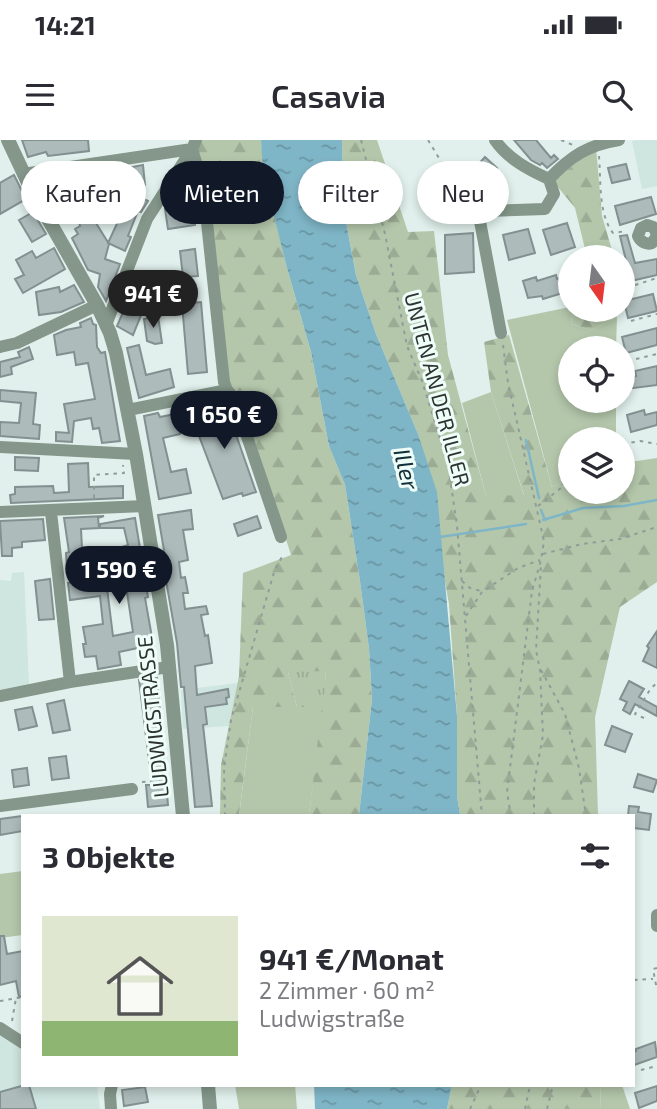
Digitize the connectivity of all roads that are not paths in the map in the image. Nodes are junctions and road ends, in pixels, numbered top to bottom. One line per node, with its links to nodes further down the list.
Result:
1 (8, 140): 8 (street, LUDWIGSTRASSE)
2 (495, 140): 6 (street)
3 (505, 140): 6 (street)
4 (619, 140): 9 (street)
5 (194, 144): 7 (street); 12 (street); 15 (street)
6 (507, 154): 9 (street)
7 (97, 161)
8 (21, 169)
9 (549, 179): 13 (street)
10 (51, 224): 11 (street, LUDWIGSTRASSE)
11 (97, 304): 12 (street, LUDWIGSTRASSE); 14 (street)
12 (106, 325): 16 (street, LUDWIGSTRASSE)
13 (501, 333)
14 (0, 347)
15 (227, 390): 16 (street); 22 (street)
16 (128, 410): 18 (street, LUDWIGSTRASSE)
17 (0, 446): 18 (street)
18 (129, 453): 19 (street, LUDWIGSTRASSE)
19 (145, 506): 21 (street); 23 (street, LUDWIGSTRASSE)
20 (0, 512): 21 (street)
21 (51, 512): 24 (street)
22 (281, 537)
23 (169, 667): 24 (street); 28 (street, LUDWIGSTRASSE)
24 (70, 682): 25 (street)
25 (0, 696)
26 (136, 786): 27 (street)
27 (0, 806)
28 (183, 814)
29 (657, 915): 30 (street)
30 (657, 926)
31 (5, 1031): 32 (street)
32 (21, 1042)
33 (112, 1087): 35 (street)
34 (208, 1087): 36 (street)
35 (111, 1109)
36 (210, 1109)

